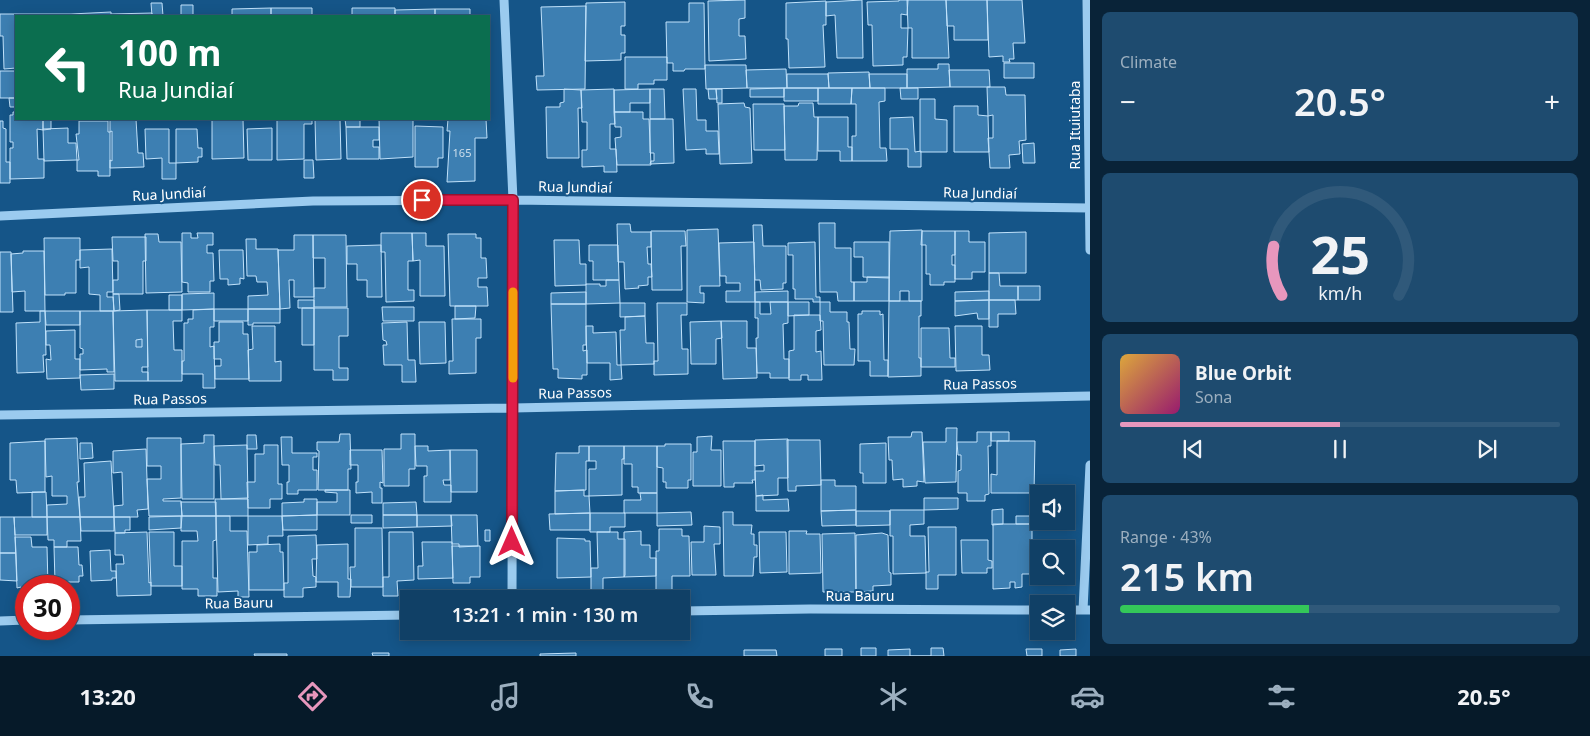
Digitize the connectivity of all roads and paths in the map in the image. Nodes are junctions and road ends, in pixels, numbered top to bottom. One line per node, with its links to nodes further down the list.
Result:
1 (504, 0): 3 (street)
2 (1087, 0): 4 (street, Rua Ituiutaba)
3 (513, 200): 4 (street, Rua Jundiaí); 5 (street, Rua Jundiaí); 8 (street)
4 (1089, 208): 6 (street, Rua Ituiutaba)
5 (0, 216)
6 (1090, 250)
7 (1090, 396): 8 (street, Rua Passos)
8 (513, 408): 9 (street, Rua Passos); 11 (street)
9 (0, 415)
10 (1090, 465): 14 (street)
11 (512, 590)
12 (1090, 597): 14 (street)
13 (1030, 610): 15 (street, Rua Bauru)
14 (1087, 610)
15 (690, 611)
16 (400, 615): 18 (street, Rua Bauru)
17 (15, 620): 19 (street)
18 (80, 620)
19 (0, 621)

